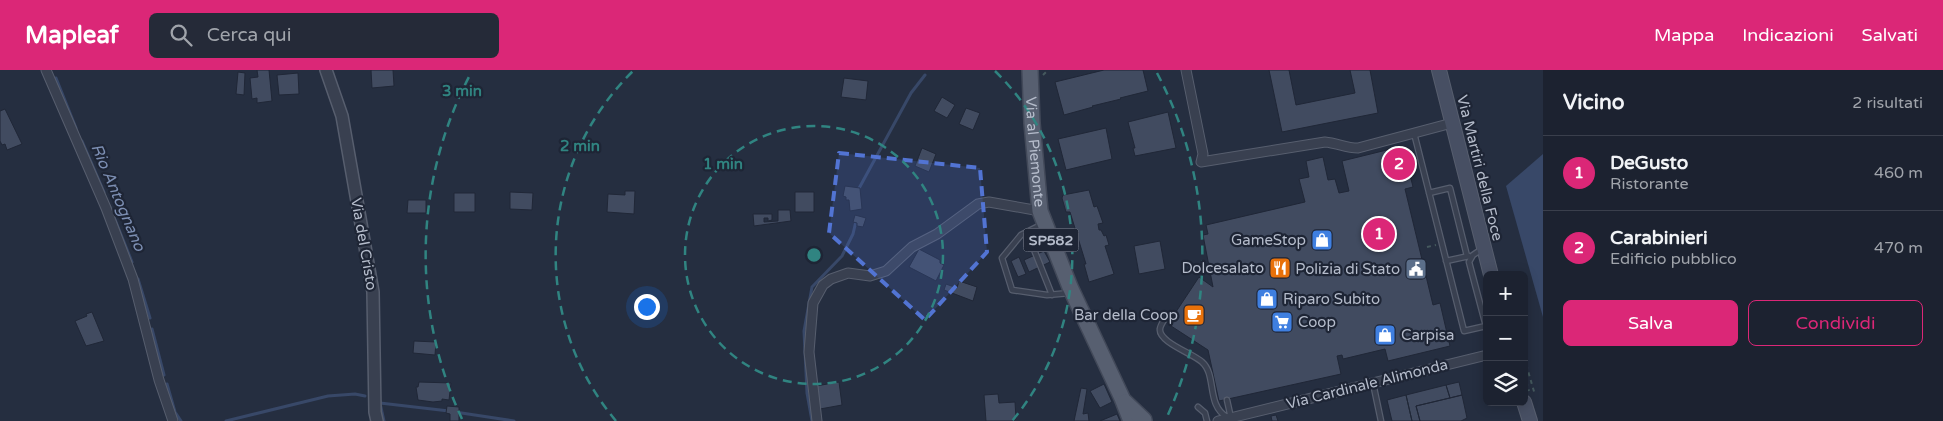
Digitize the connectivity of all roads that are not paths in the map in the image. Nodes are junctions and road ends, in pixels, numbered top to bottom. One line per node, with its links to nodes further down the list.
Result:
1 (46, 70): 25 (street)
2 (326, 70): 26 (street, Via del Cristo)
3 (1030, 70): 9 (main road, Via al Piemonte / SP582)
4 (1186, 70): 7 (street)
5 (1438, 70): 6 (main road, Via Martiri della Foce)
6 (1452, 123): 7 (street); 11 (main road, Via Martiri della Foce)
7 (1414, 133): 8 (lane)
8 (1429, 194): 11 (lane); 12 (lane)
9 (1042, 217): 10 (lane); 14 (main road, Via al Piemonte / SP582); 27 (street)
10 (1027, 232): 15 (lane); 15 (lane)
11 (1473, 255): 12 (lane); 13 (main road, Via Martiri della Foce); 17 (lane)
12 (1446, 262): 18 (lane)
13 (1487, 271)
14 (1073, 293): 15 (lane); 28 (main road, Via al Piemonte / SP582)
15 (1052, 295)
16 (1167, 315): 24 (lane)
17 (1484, 316)
18 (1483, 328)
19 (1483, 356): 20 (street, Via Cardinale Alimonda)
20 (1373, 383): 24 (street, Via Cardinale Alimonda); 31 (lane)
21 (1227, 400): 24 (lane)
22 (1531, 402): 32 (main road)
23 (1198, 406): 29 (lane)
24 (1231, 418): 30 (street, Via Cardinale Alimonda)
25 (173, 421)
26 (377, 421)
27 (817, 421)
28 (1142, 421)
29 (1207, 421)
30 (1218, 421)
31 (1381, 421)
32 (1530, 421)

